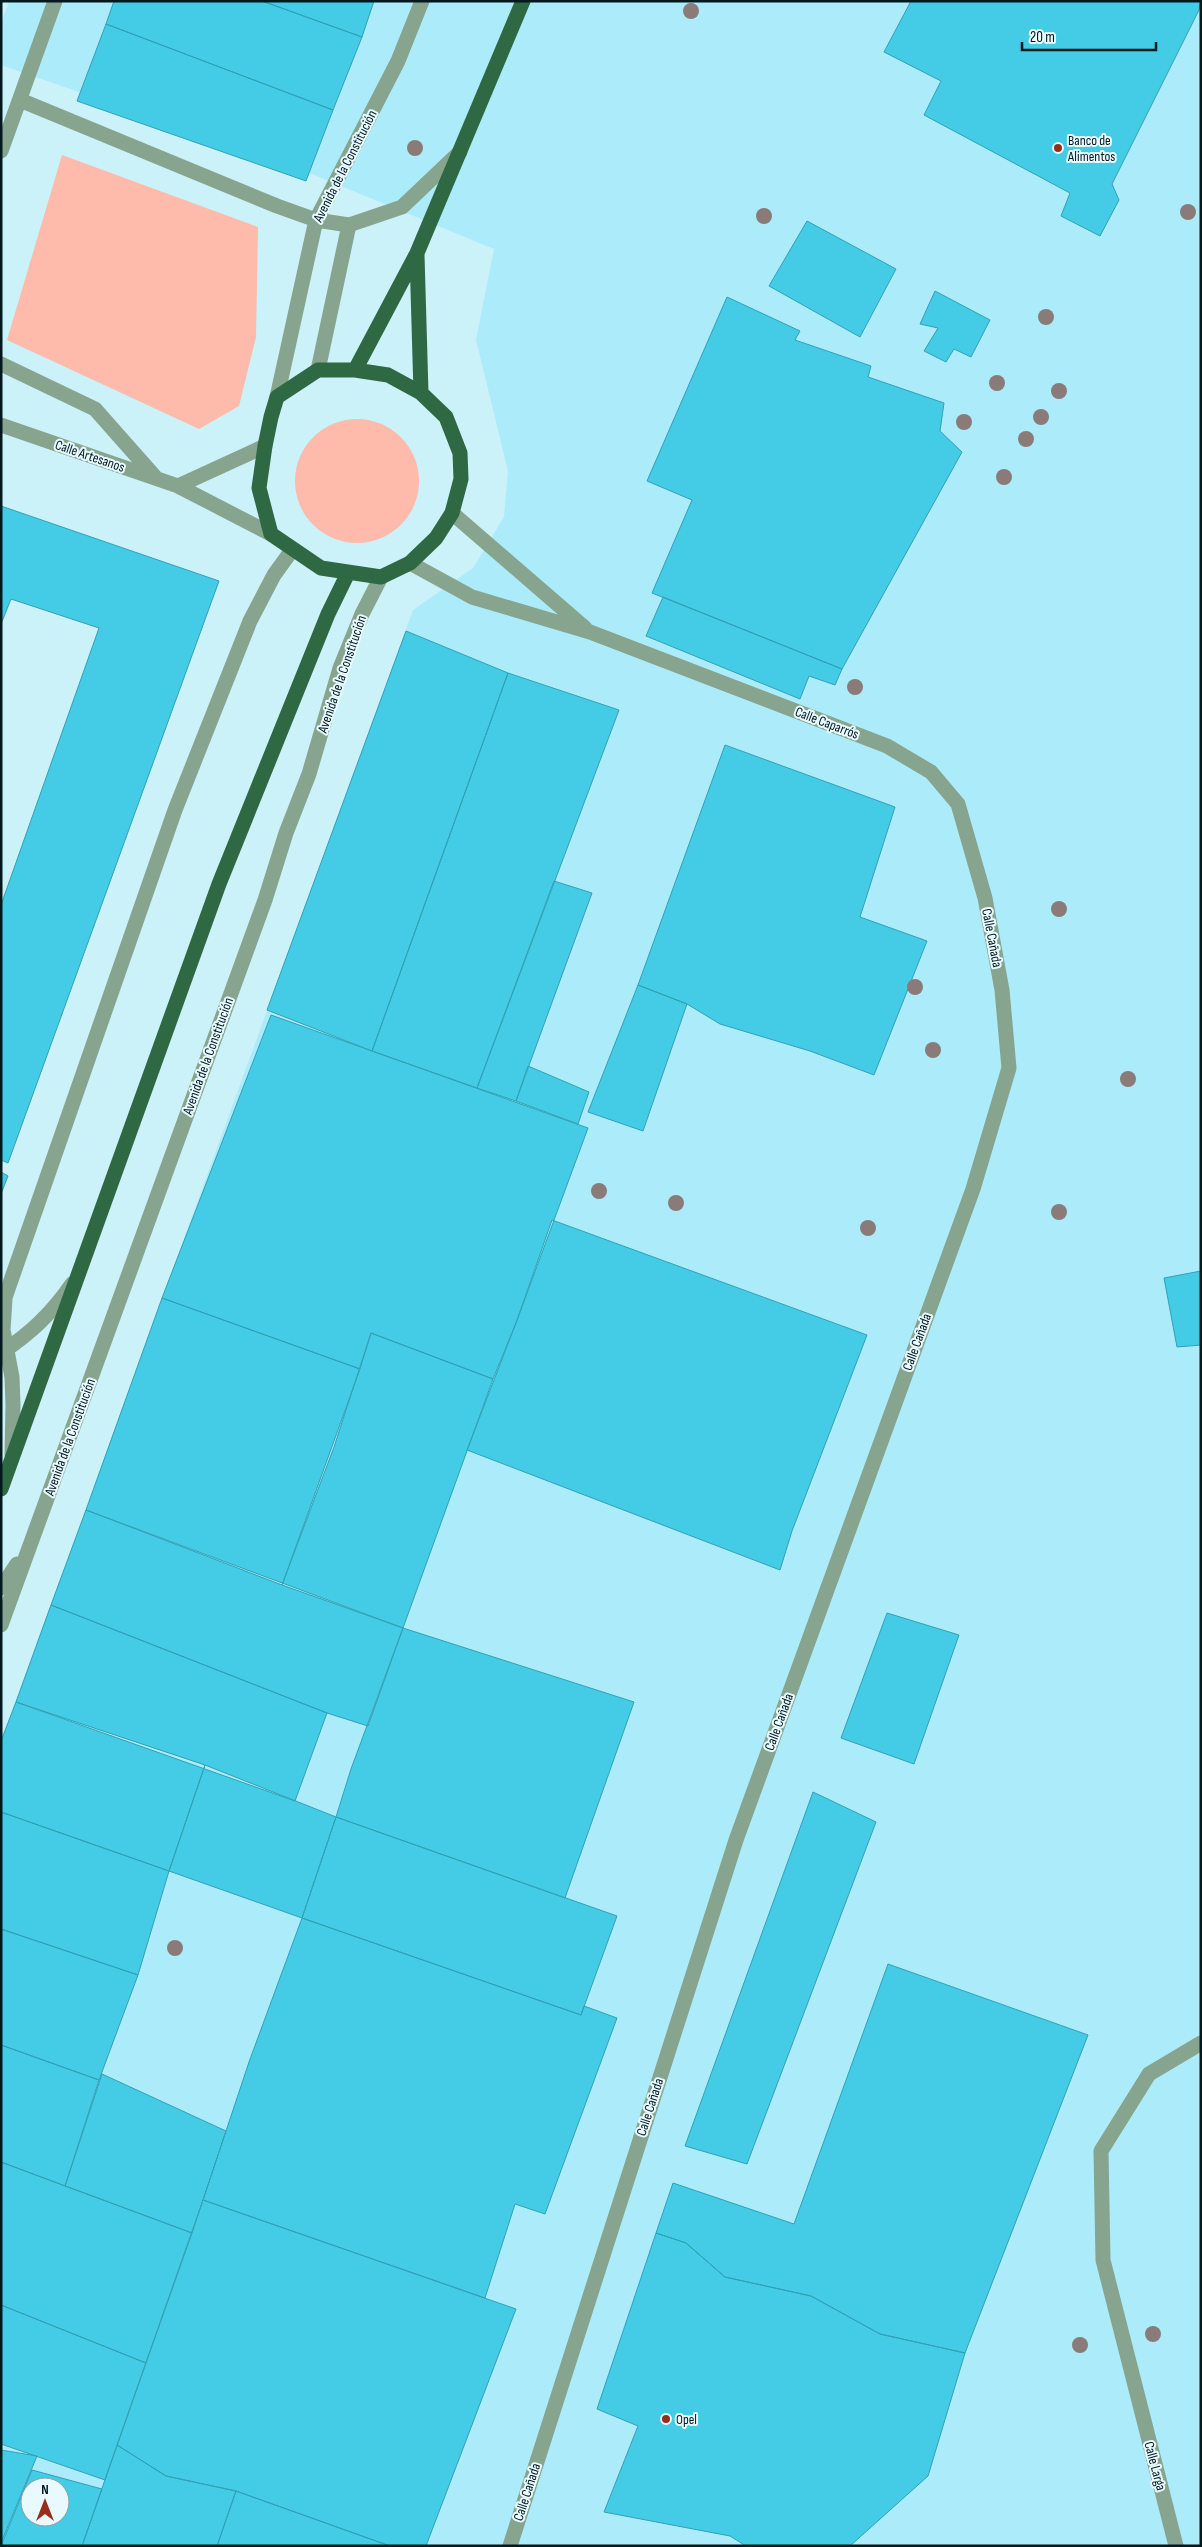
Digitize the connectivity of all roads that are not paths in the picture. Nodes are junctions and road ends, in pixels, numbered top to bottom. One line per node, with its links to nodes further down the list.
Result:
1 (55, 1): 4 (street)
2 (422, 1): 7 (street, Avenida de la Constitución)
3 (523, 1): 6 (main road)
4 (20, 100): 5 (street); 7 (street)
5 (1, 151)
6 (460, 152): 8 (street); 9 (main road)
7 (316, 220): 8 (street); 14 (street, Avenida de la Constitución)
8 (349, 225): 11 (street)
9 (417, 253): 12 (main road); 13 (main road)
10 (1, 364): 17 (street)
11 (318, 370): 12 (main road); 14 (main road)
12 (355, 370): 13 (main road)
13 (421, 393): 19 (main road)
14 (277, 397): 16 (main road)
15 (1, 425): 17 (street, Calle Artesanos)
16 (264, 446): 18 (street); 20 (main road)
17 (157, 479): 18 (street, Calle Artesanos)
18 (178, 486): 20 (street, Calle Artesanos)
19 (452, 513): 22 (main road); 25 (street, Calle Caparrós)
20 (271, 534): 21 (main road)
21 (292, 550): 23 (main road); 28 (street)
22 (410, 563): 24 (main road); 25 (street, Calle Caparrós)
23 (348, 573): 24 (main road); 27 (main road)
24 (381, 576): 32 (street, Avenida de la Constitución)
25 (590, 632): 26 (street, Calle Caparrós)
26 (985, 898): 36 (street, Calle Cañada)
27 (78, 1277): 29 (street); 30 (main road)
28 (3, 1303): 29 (street)
29 (4, 1351): 30 (street)
30 (12, 1458): 31 (main road)
31 (1, 1488)
32 (34, 1536): 33 (street, Avenida de la Constitución); 34 (street, Avenida de la Constitución)
33 (1, 1588)
34 (1, 1625)
35 (1201, 2043): 37 (street, Calle Larga)
36 (510, 2546)
37 (1176, 2546)

